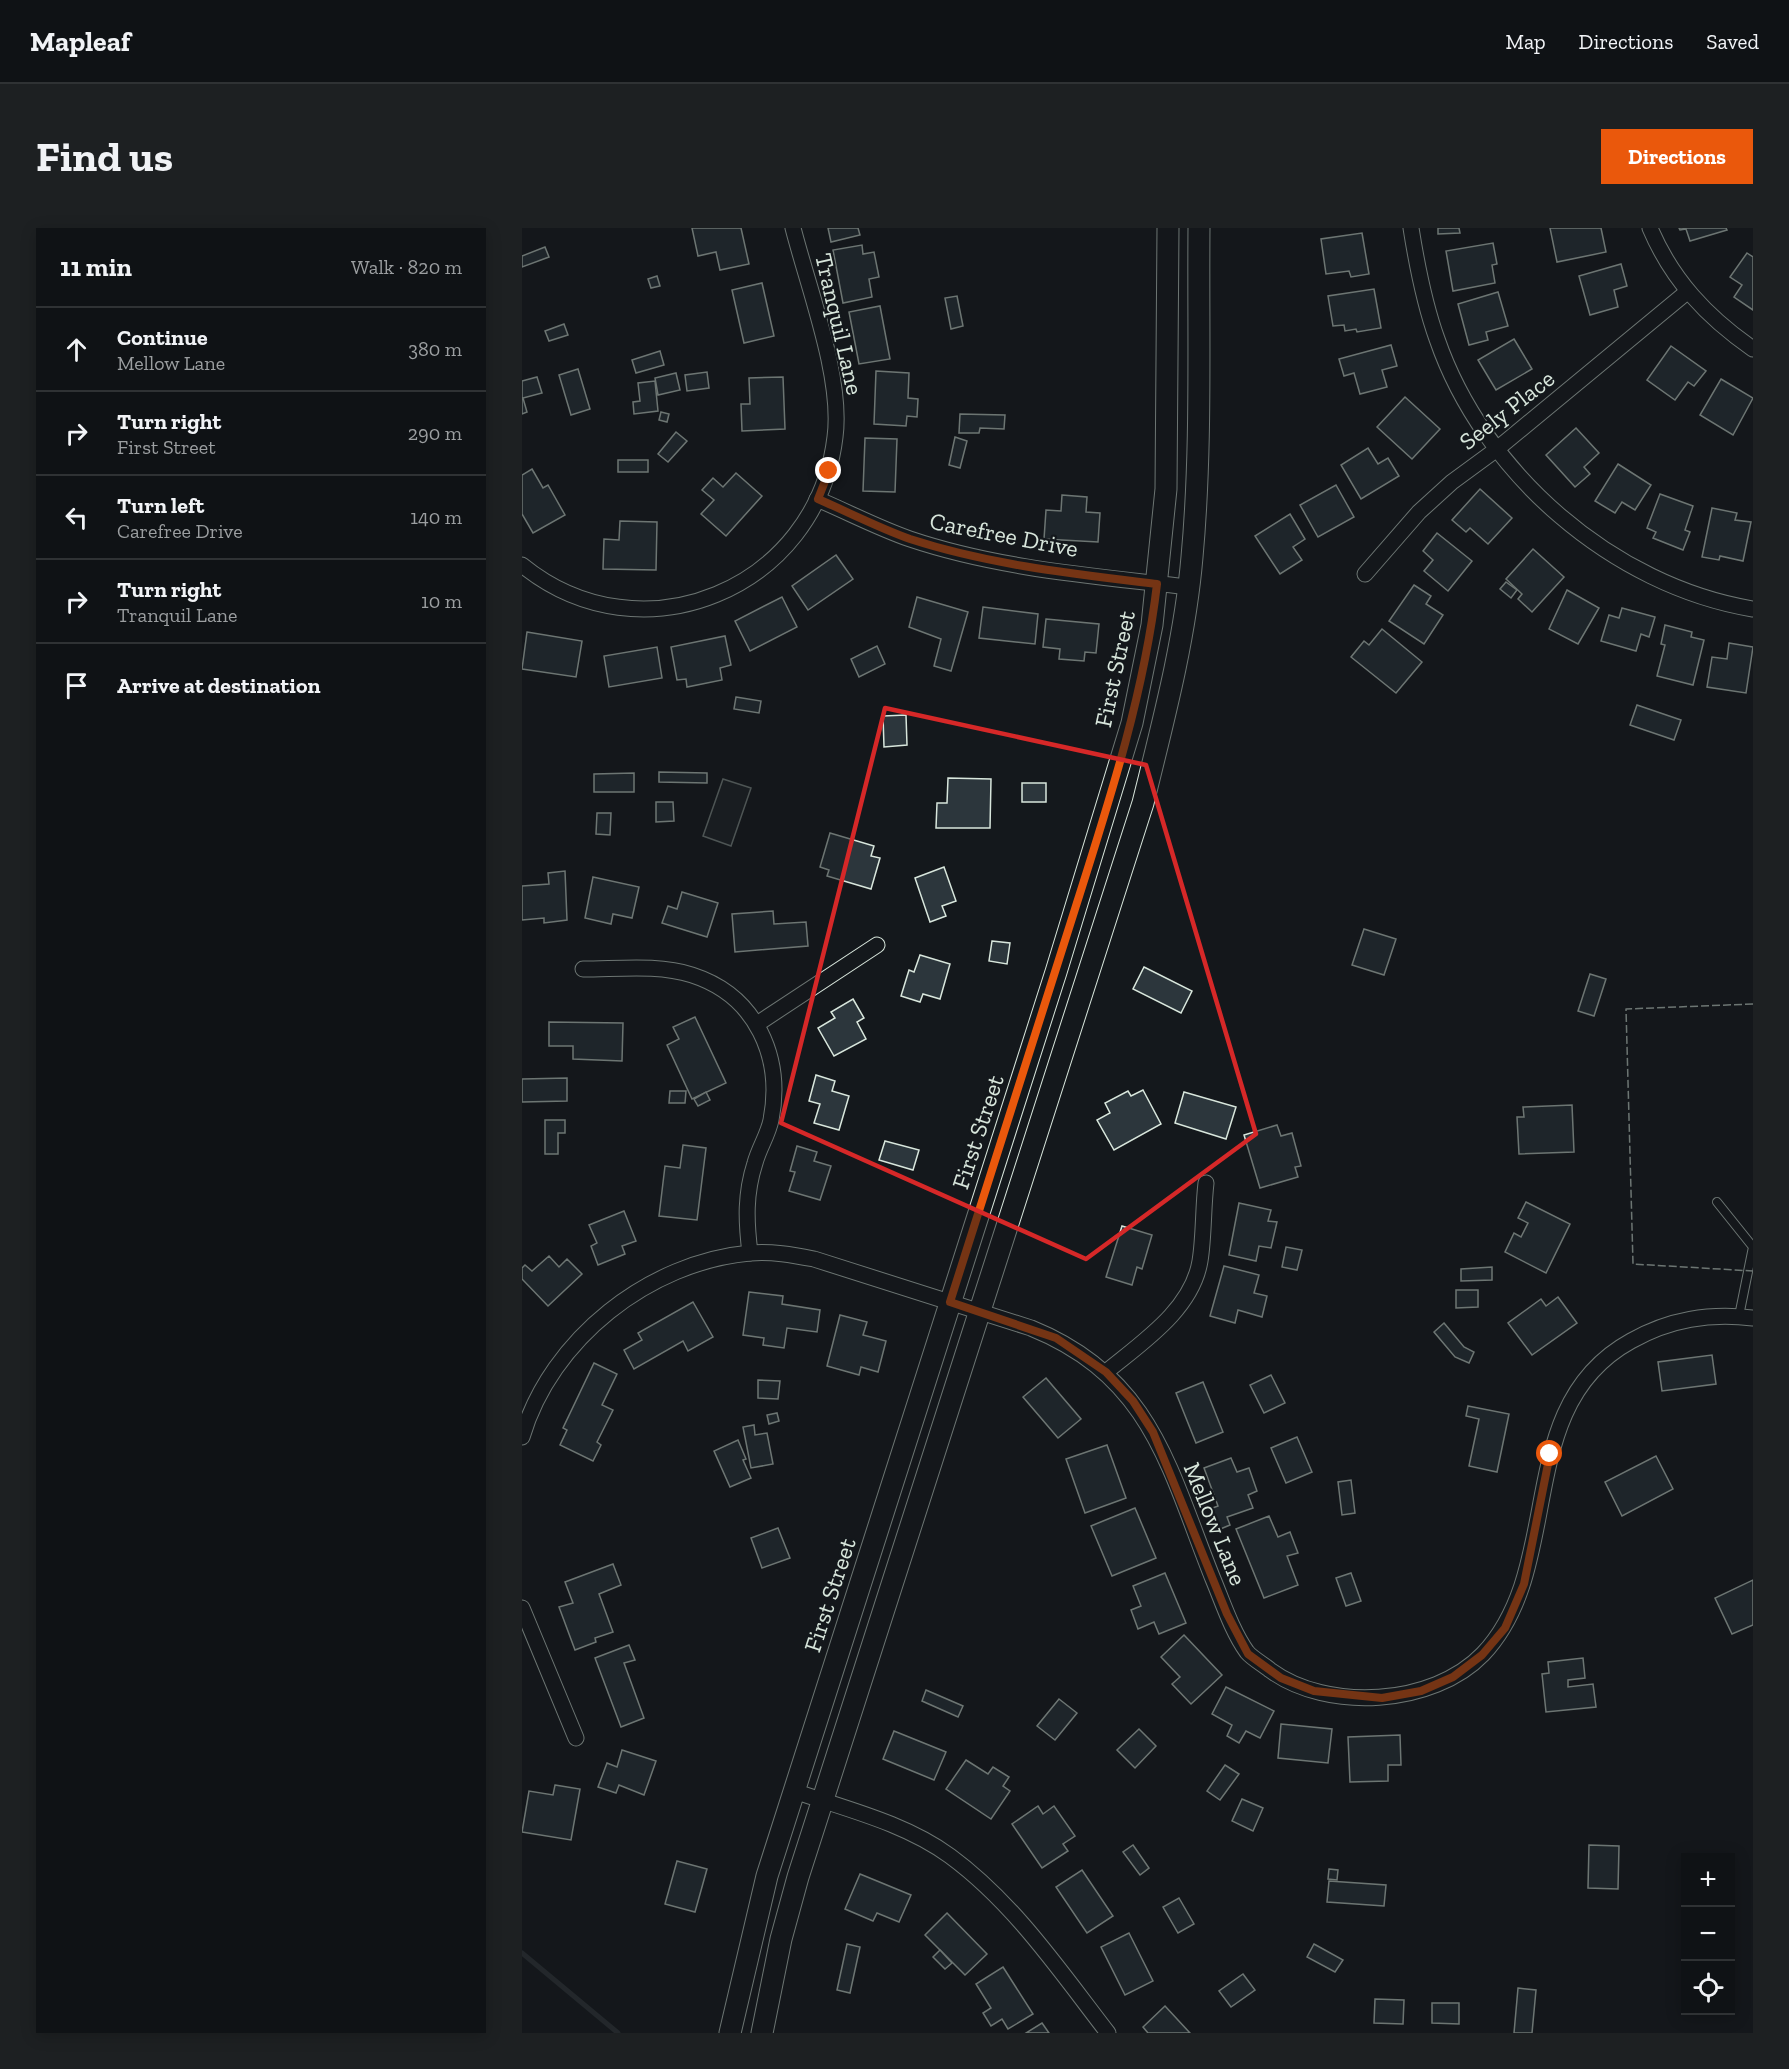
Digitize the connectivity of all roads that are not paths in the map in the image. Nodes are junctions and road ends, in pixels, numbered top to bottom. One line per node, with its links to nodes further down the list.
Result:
1 (793, 228): 9 (street, Tranquil Lane)
2 (1168, 228): 12 (main road, First Street)
3 (1199, 228): 13 (main road)
4 (1411, 228): 8 (street)
5 (1650, 228): 6 (street)
6 (1687, 292): 7 (street); 8 (street, Seely Place)
7 (1753, 349)
8 (1497, 449): 11 (street, Seely Place); 14 (street)
9 (818, 499): 10 (street, Tranquil Lane); 12 (street, Carefree Drive)
10 (522, 565)
11 (1365, 574)
12 (1157, 584): 13 (street, Carefree Drive); 21 (main road, First Street)
13 (1188, 587): 22 (main road)
14 (1753, 609)
15 (877, 945): 17 (street)
16 (583, 969): 17 (street)
17 (757, 1024): 20 (street)
18 (1206, 1182): 24 (street)
19 (1717, 1202): 23 (lane)
20 (750, 1253): 21 (street, Mellow Lane); 25 (street, Mellow Lane)
21 (950, 1302): 22 (street, Mellow Lane); 28 (main road, First Street)
22 (980, 1312): 24 (street, Mellow Lane); 29 (main road)
23 (1746, 1317): 24 (street, Mellow Lane)
24 (1106, 1372)
25 (522, 1437)
26 (522, 1608): 27 (street)
27 (576, 1738)
28 (794, 1791): 29 (street); 30 (main road, First Street)
29 (822, 1801): 31 (main road); 32 (street)
30 (730, 2033)
31 (762, 2033)
32 (1108, 2033)

